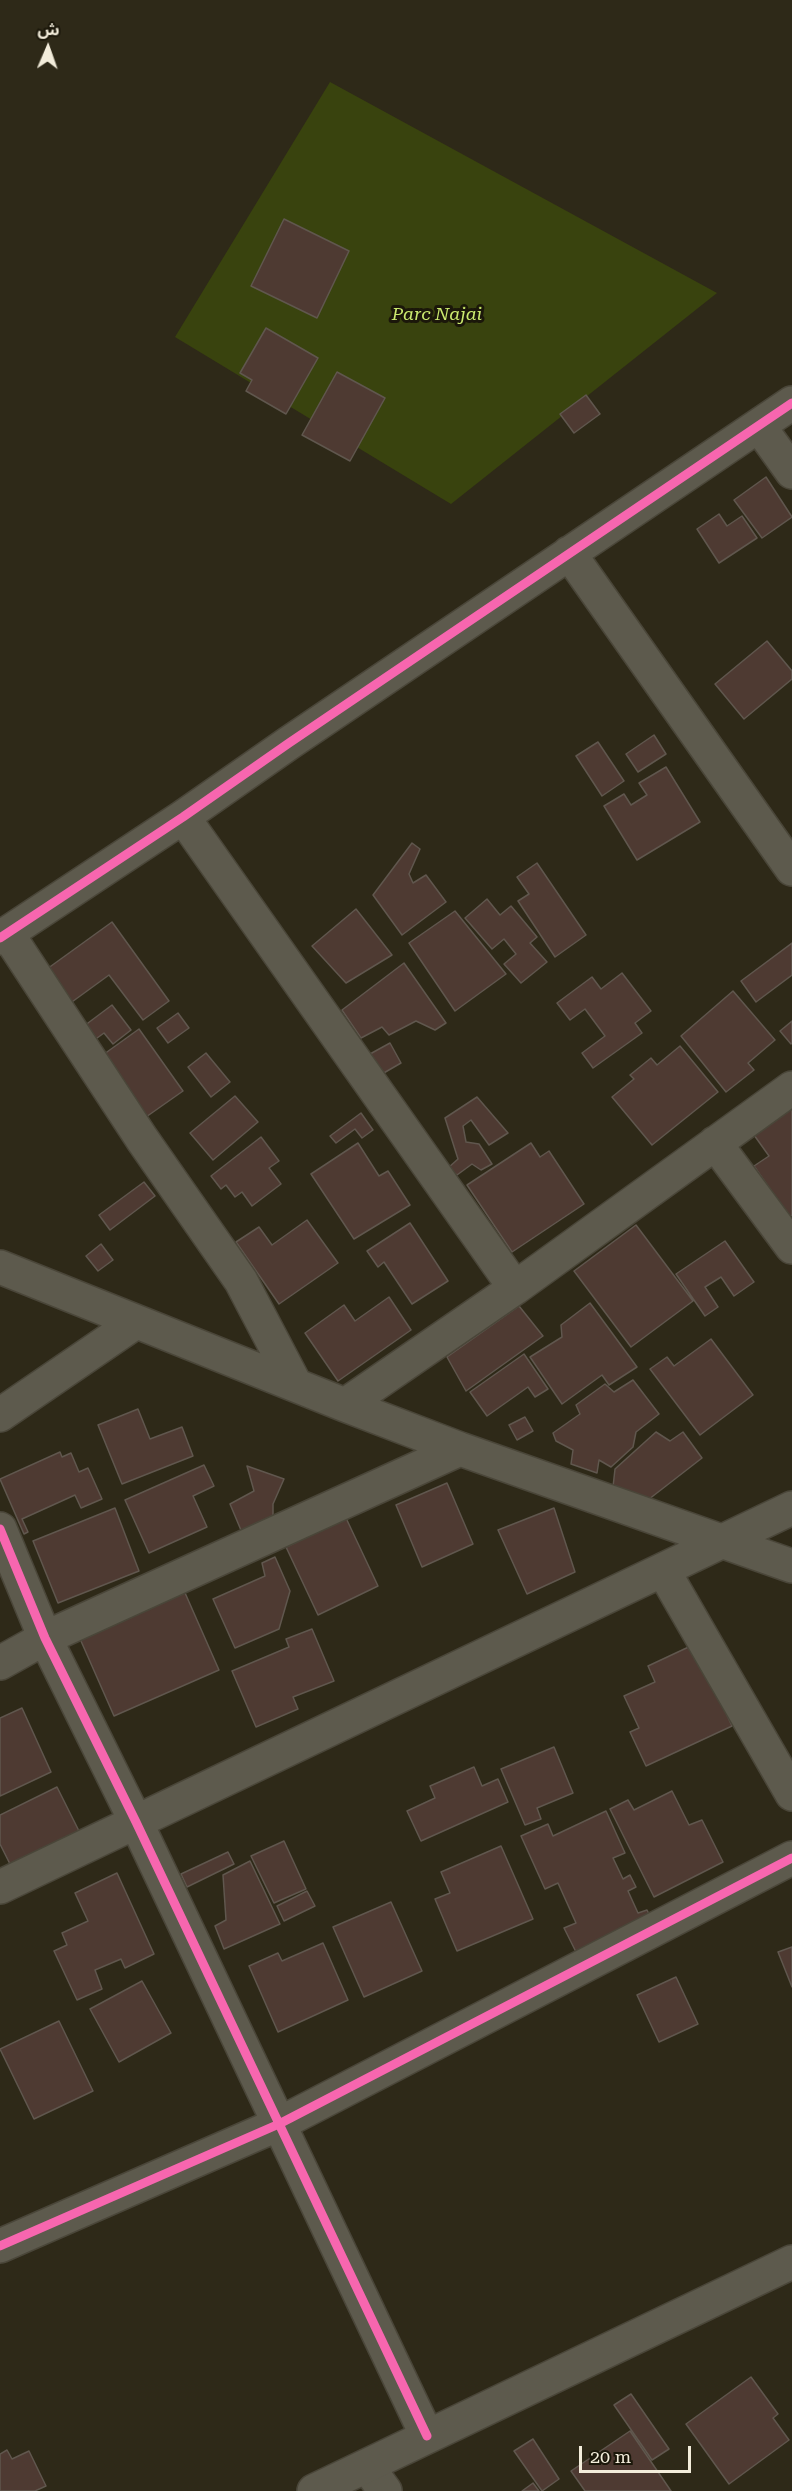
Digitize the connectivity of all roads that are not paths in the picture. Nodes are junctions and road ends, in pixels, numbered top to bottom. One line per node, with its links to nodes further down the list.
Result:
1 (792, 403): 2 (street)
2 (759, 426): 3 (street); 4 (street)
3 (792, 472)
4 (569, 553): 5 (street); 6 (street)
5 (183, 817): 7 (street); 12 (street)
6 (792, 869)
7 (4, 935): 14 (street)
8 (792, 1088): 9 (street)
9 (715, 1143): 10 (street); 12 (street)
10 (792, 1247)
11 (0, 1267): 13 (street)
12 (515, 1288): 15 (street)
13 (136, 1322): 14 (street); 16 (street)
14 (296, 1384): 15 (street)
15 (345, 1405): 17 (street)
16 (0, 1415)
17 (460, 1449): 20 (street); 23 (street)
18 (792, 1508): 20 (street)
19 (0, 1529): 23 (street)
20 (723, 1540): 21 (street); 22 (street)
21 (792, 1566)
22 (663, 1570): 25 (street); 26 (street)
23 (45, 1638): 24 (street); 26 (street)
24 (0, 1663)
25 (792, 1794)
26 (136, 1822): 28 (street); 29 (street)
27 (792, 1858): 29 (street)
28 (0, 1887)
29 (279, 2124): 30 (street); 32 (street)
30 (0, 2246)
31 (792, 2262): 32 (street)
32 (428, 2436): 33 (street)
33 (376, 2478): 34 (street)
34 (314, 2491)

